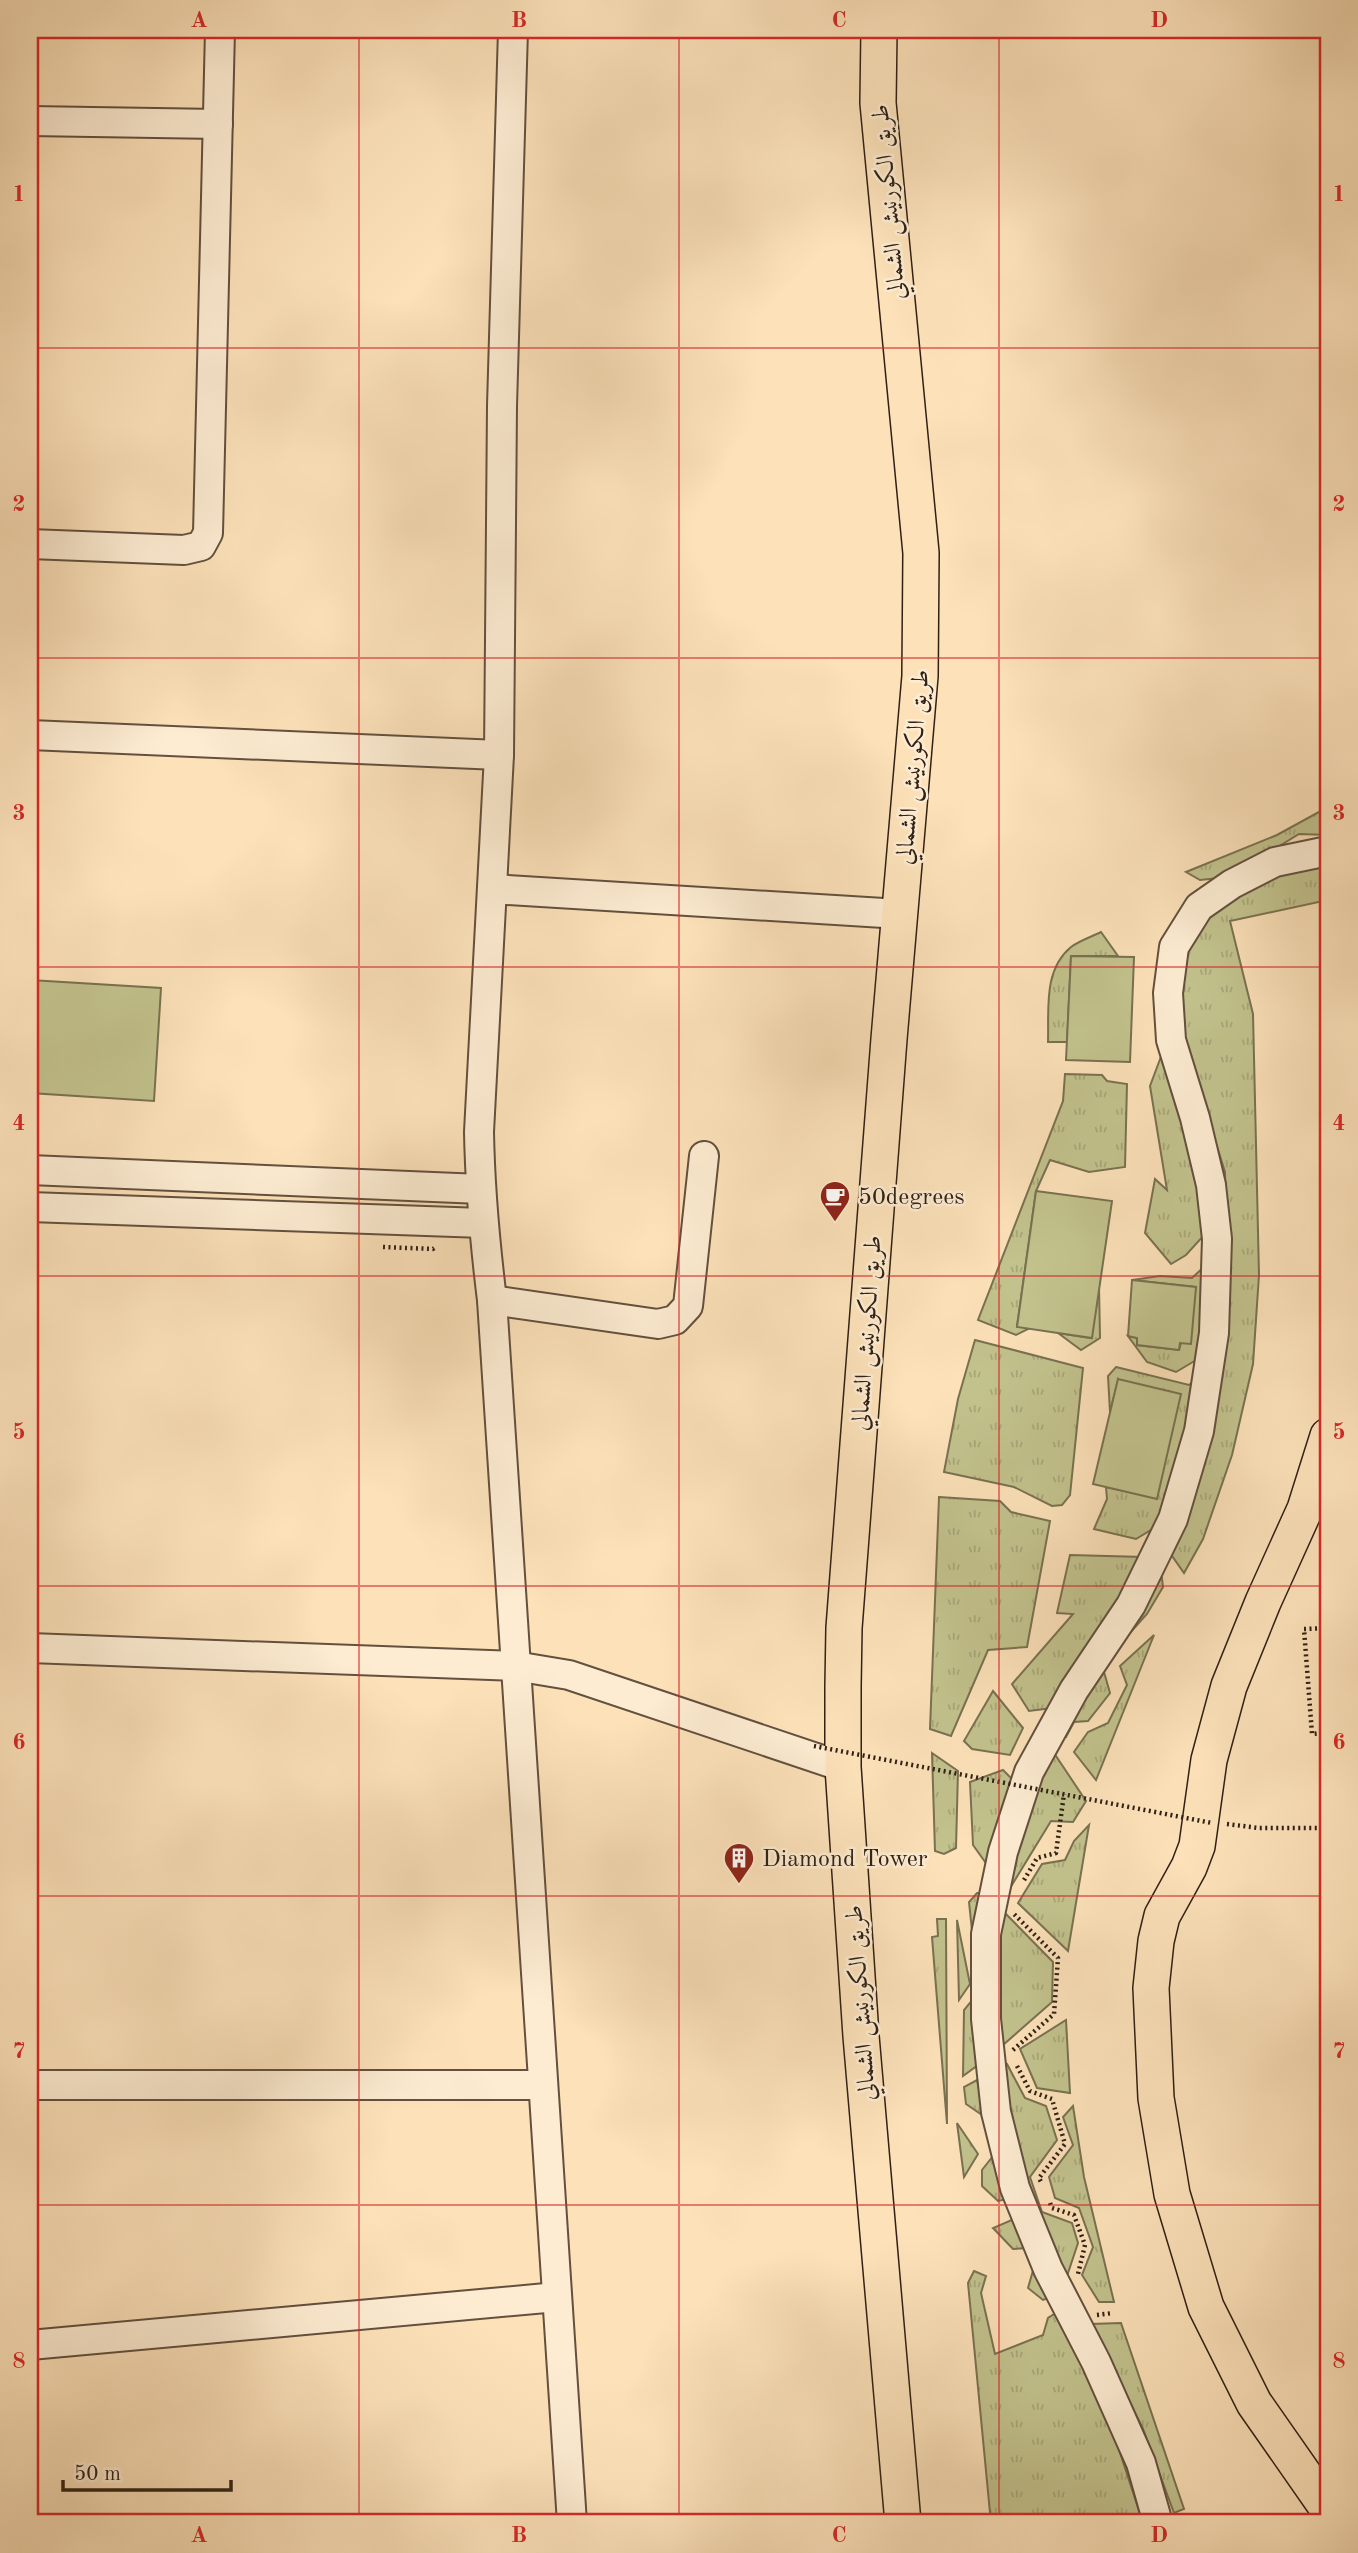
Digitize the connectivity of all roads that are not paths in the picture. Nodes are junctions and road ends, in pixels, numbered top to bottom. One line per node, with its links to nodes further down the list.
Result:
1 (220, 30): 5 (street)
2 (513, 30): 8 (street)
3 (879, 30): 11 (main road, طريق الكورنيش الشمالي)
4 (30, 121): 5 (street)
5 (218, 124): 6 (street)
6 (30, 544)
7 (30, 735): 8 (street)
8 (499, 755): 10 (street)
9 (1328, 851): 29 (street)
10 (492, 889): 11 (street); 14 (street)
11 (900, 914): 21 (main road, طريق الكورنيش الشمالي)
12 (704, 1156): 17 (street)
13 (30, 1170): 14 (street)
14 (481, 1189): 16 (street)
15 (30, 1207): 16 (street)
16 (483, 1223): 17 (street)
17 (492, 1300): 20 (street)
18 (1328, 1436): 26 (main road)
19 (30, 1648): 20 (street)
20 (515, 1666): 21 (street); 23 (street)
21 (843, 1767): 27 (main road, طريق الكورنيش الشمالي)
22 (30, 2085): 23 (street)
23 (543, 2085): 24 (street)
24 (557, 2297): 25 (street); 28 (street)
25 (30, 2345)
26 (1328, 2509)
27 (903, 2517)
28 (572, 2523)
29 (1158, 2523)

